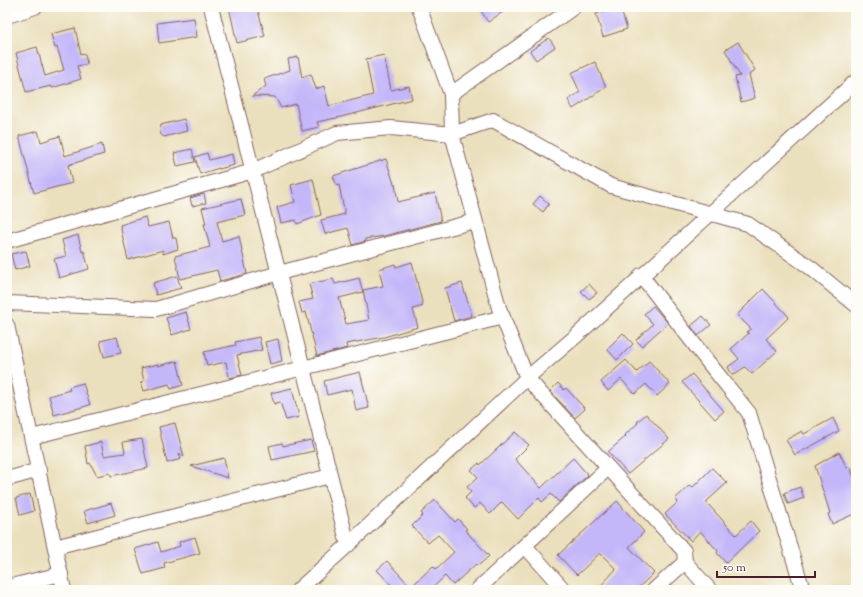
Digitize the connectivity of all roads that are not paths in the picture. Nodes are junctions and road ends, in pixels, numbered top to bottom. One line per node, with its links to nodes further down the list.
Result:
1 (35, 7): 5 (street)
2 (211, 7): 9 (street)
3 (419, 7): 7 (street)
4 (574, 7): 7 (street)
5 (7, 16)
6 (856, 81): 10 (street)
7 (451, 94): 8 (street)
8 (452, 134): 9 (street); 10 (street); 11 (street)
9 (253, 170): 12 (street); 13 (street)
10 (711, 213): 14 (street); 16 (street)
11 (475, 221): 13 (street); 17 (street)
12 (7, 241)
13 (279, 273): 15 (street); 19 (street)
14 (641, 276): 20 (street); 38 (street)
15 (7, 303)
16 (856, 305)
17 (503, 317): 19 (street); 20 (street)
18 (7, 325): 21 (street)
19 (304, 368): 21 (street); 24 (street)
20 (527, 378): 22 (street); 26 (street)
21 (32, 437): 23 (street)
22 (608, 468): 27 (street); 29 (street)
23 (39, 470): 25 (street); 28 (street)
24 (330, 476): 26 (street); 28 (street)
25 (7, 478)
26 (348, 545): 33 (street)
27 (525, 546): 34 (street); 35 (street)
28 (55, 547): 30 (street)
29 (685, 562): 36 (street); 37 (street)
30 (61, 574): 31 (street); 32 (street)
31 (7, 587)
32 (64, 590)
33 (298, 590)
34 (477, 590)
35 (564, 590)
36 (654, 590)
37 (710, 590)
38 (803, 590)

